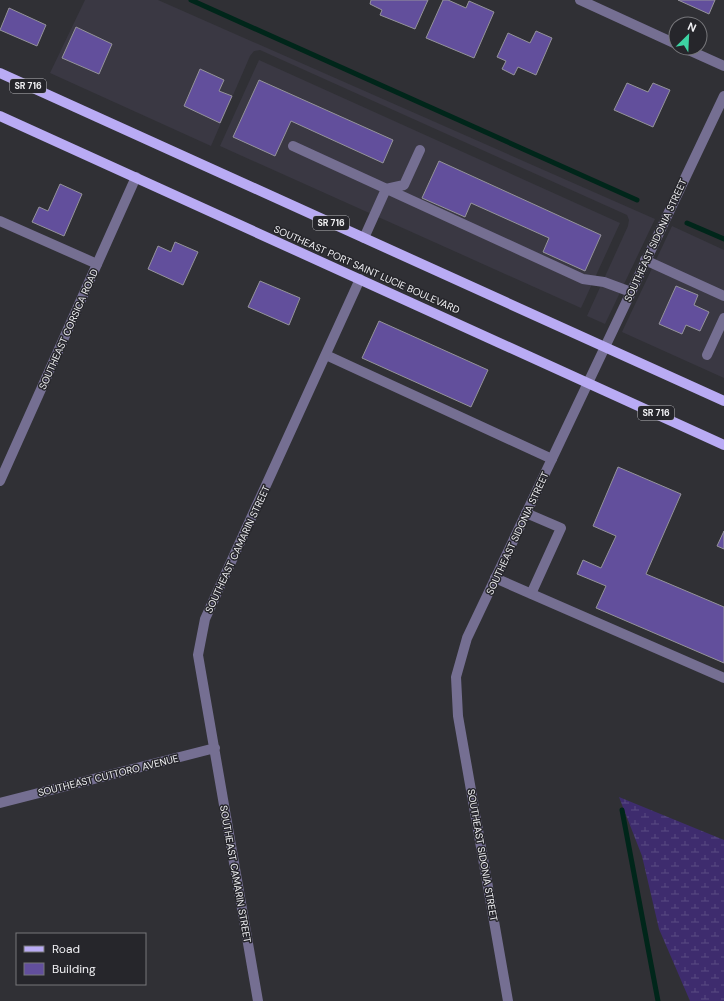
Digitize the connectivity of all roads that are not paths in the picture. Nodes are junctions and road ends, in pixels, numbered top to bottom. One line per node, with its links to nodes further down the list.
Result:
1 (580, 0): 2 (street)
2 (668, 40)
3 (702, 56): 4 (street)
4 (724, 66)
5 (0, 73): 13 (main road, SR 716)
6 (724, 96): 14 (street, SOUTHEAST SIDONIA STREET)
7 (0, 116): 10 (main road, SOUTHEAST PORT SAINT LUCIE BOULEVARD / SR 716)
8 (293, 146): 11 (street)
9 (420, 150): 11 (street)
10 (136, 177): 15 (street, SOUTHEAST CORSICA ROAD); 16 (main road, SOUTHEAST PORT SAINT LUCIE BOULEVARD / SR 716)
11 (386, 189): 13 (street); 17 (street)
12 (0, 221): 15 (street)
13 (364, 238): 20 (main road, SR 716)
14 (646, 260): 17 (street, SOUTHEAST SIDONIA STREET); 18 (street)
15 (97, 264): 27 (street, SOUTHEAST CORSICA ROAD)
16 (360, 279): 21 (street, SOUTHEAST CAMARIN STREET); 23 (main road, SOUTHEAST PORT SAINT LUCIE BOULEVARD / SR 716)
17 (631, 292): 20 (street, SOUTHEAST SIDONIA STREET)
18 (724, 296)
19 (724, 318): 22 (street)
20 (604, 347): 23 (street, SOUTHEAST SIDONIA STREET); 24 (main road, SR 716)
21 (326, 355): 26 (street); 32 (street, SOUTHEAST CAMARIN STREET)
22 (707, 356)
23 (588, 382): 25 (main road, SOUTHEAST PORT SAINT LUCIE BOULEVARD / SR 716); 26 (street, SOUTHEAST SIDONIA STREET)
24 (724, 401)
25 (724, 444)
26 (552, 459): 28 (street, SOUTHEAST SIDONIA STREET)
27 (0, 481)
28 (526, 513): 29 (street, SOUTHEAST SIDONIA STREET); 30 (street)
29 (495, 578): 30 (street); 35 (street, SOUTHEAST SIDONIA STREET)
30 (531, 594): 31 (street)
31 (724, 678)
32 (215, 748): 33 (street, SOUTHEAST CUTTORO AVENUE); 34 (street, SOUTHEAST CAMARIN STREET)
33 (0, 803)
34 (258, 1001)
35 (508, 1001)

